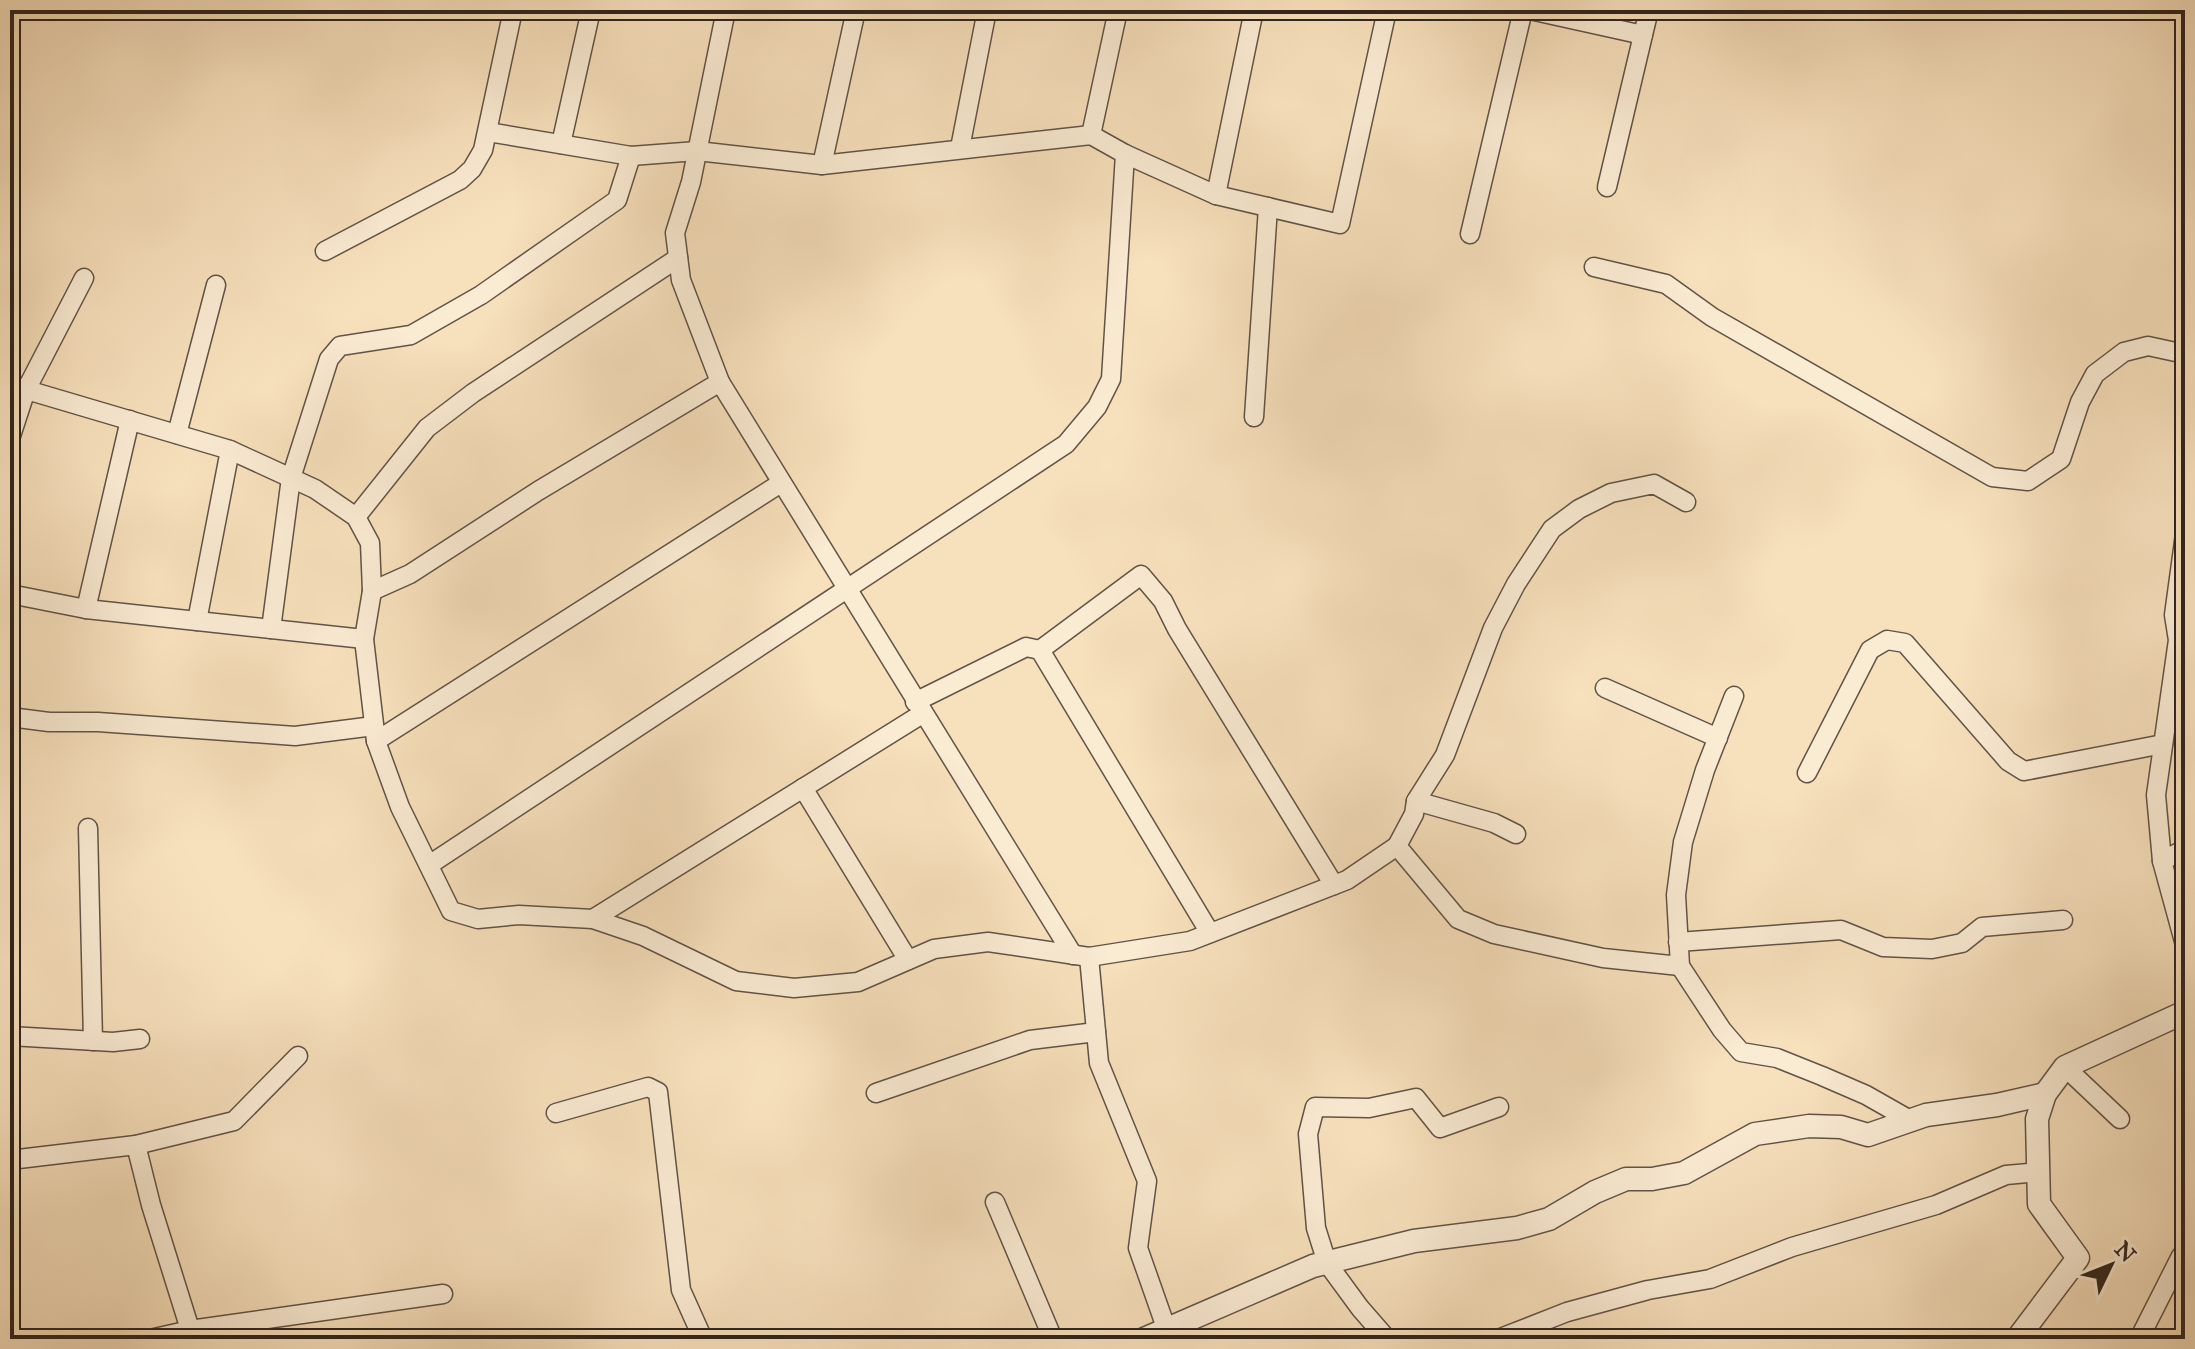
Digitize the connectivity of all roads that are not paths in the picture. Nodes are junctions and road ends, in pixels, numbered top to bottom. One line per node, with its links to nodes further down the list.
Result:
1 (513, 10): 13 (street)
2 (591, 10): 15 (street)
3 (726, 10): 17 (street)
4 (856, 10): 20 (street)
5 (987, 10): 16 (street)
6 (1118, 10): 14 (street)
7 (1254, 10): 22 (street)
8 (1387, 10): 23 (street)
9 (1523, 10): 24 (street)
10 (1530, 10): 12 (street)
11 (1649, 10): 12 (street)
12 (1643, 35): 21 (street)
13 (488, 132): 15 (street); 25 (street)
14 (1091, 135): 16 (street); 18 (street)
15 (561, 144): 19 (street)
16 (960, 148): 20 (street)
17 (697, 151): 19 (street); 20 (street); 26 (street)
18 (1125, 154): 22 (street); 43 (street)
19 (631, 156): 38 (street)
20 (822, 165)
21 (1607, 187)
22 (1216, 195): 23 (street)
23 (1268, 207): 33 (street)
24 (1470, 234)
25 (325, 251)
26 (678, 258): 31 (street); 41 (street)
27 (1594, 267): 30 (street)
28 (84, 278): 32 (street)
29 (216, 285): 35 (street)
30 (2185, 354)
31 (720, 382): 39 (street); 44 (street)
32 (18, 388): 34 (street); 36 (street)
33 (1254, 417)
34 (130, 420): 35 (street); 46 (street)
35 (177, 434): 37 (street)
36 (10, 439)
37 (230, 450): 38 (street); 47 (street)
38 (291, 478): 41 (street); 48 (street)
39 (781, 483): 43 (street); 56 (street)
40 (1686, 502): 61 (street)
41 (356, 517): 44 (street)
42 (2185, 534): 51 (street)
43 (846, 589): 54 (street); 67 (street)
44 (372, 591): 49 (street)
45 (10, 594): 46 (street)
46 (86, 609): 47 (street)
47 (197, 621): 48 (street)
48 (271, 629): 49 (street)
49 (364, 639): 56 (street)
50 (1040, 650): 54 (street); 68 (street); 71 (street)
51 (2179, 669): 58 (street)
52 (1605, 688): 57 (street)
53 (1734, 696): 57 (street)
54 (919, 708): 60 (street); 74 (street)
55 (10, 717): 56 (street)
56 (375, 733): 67 (street)
57 (1718, 738): 72 (street)
58 (2163, 744): 59 (street); 66 (street)
59 (1807, 773)
60 (803, 788): 69 (street); 75 (street)
61 (1416, 801): 63 (street); 64 (street)
62 (88, 828): 81 (street)
63 (1516, 834)
64 (1397, 846): 68 (street); 76 (street)
65 (2185, 849): 66 (street)
66 (2162, 861): 73 (street)
67 (429, 865): 69 (street)
68 (1334, 885): 71 (street)
69 (593, 919): 75 (street)
70 (2063, 920): 72 (street)
71 (1210, 933): 74 (street)
72 (1678, 942): 76 (street)
73 (2185, 945)
74 (1081, 956): 75 (street); 78 (street)
75 (908, 960)
76 (1680, 966): 89 (street)
77 (2184, 1012): 83 (street)
78 (1096, 1032): 84 (street); 97 (street)
79 (10, 1036): 81 (street)
80 (140, 1039): 81 (street)
81 (93, 1041)
82 (298, 1056): 90 (street)
83 (2065, 1067): 85 (street); 88 (street)
84 (876, 1093)
85 (2045, 1094): 89 (street); 92 (street)
86 (1499, 1107): 95 (street)
87 (556, 1113): 100 (street)
88 (2120, 1119)
89 (1910, 1120): 95 (street)
90 (136, 1145): 91 (street); 98 (street)
91 (10, 1160)
92 (2039, 1172): 104 (street); 105 (street)
93 (995, 1202): 101 (street)
94 (2181, 1256): 106 (street)
95 (1327, 1263): 97 (street); 103 (street)
96 (443, 1294): 98 (street)
97 (1168, 1333): 102 (street)
98 (191, 1335): 99 (street)
99 (150, 1339)
100 (703, 1339)
101 (1053, 1339)
102 (1144, 1339)
103 (1387, 1339)
104 (1498, 1339)
105 (2017, 1339)
106 (2139, 1339)

